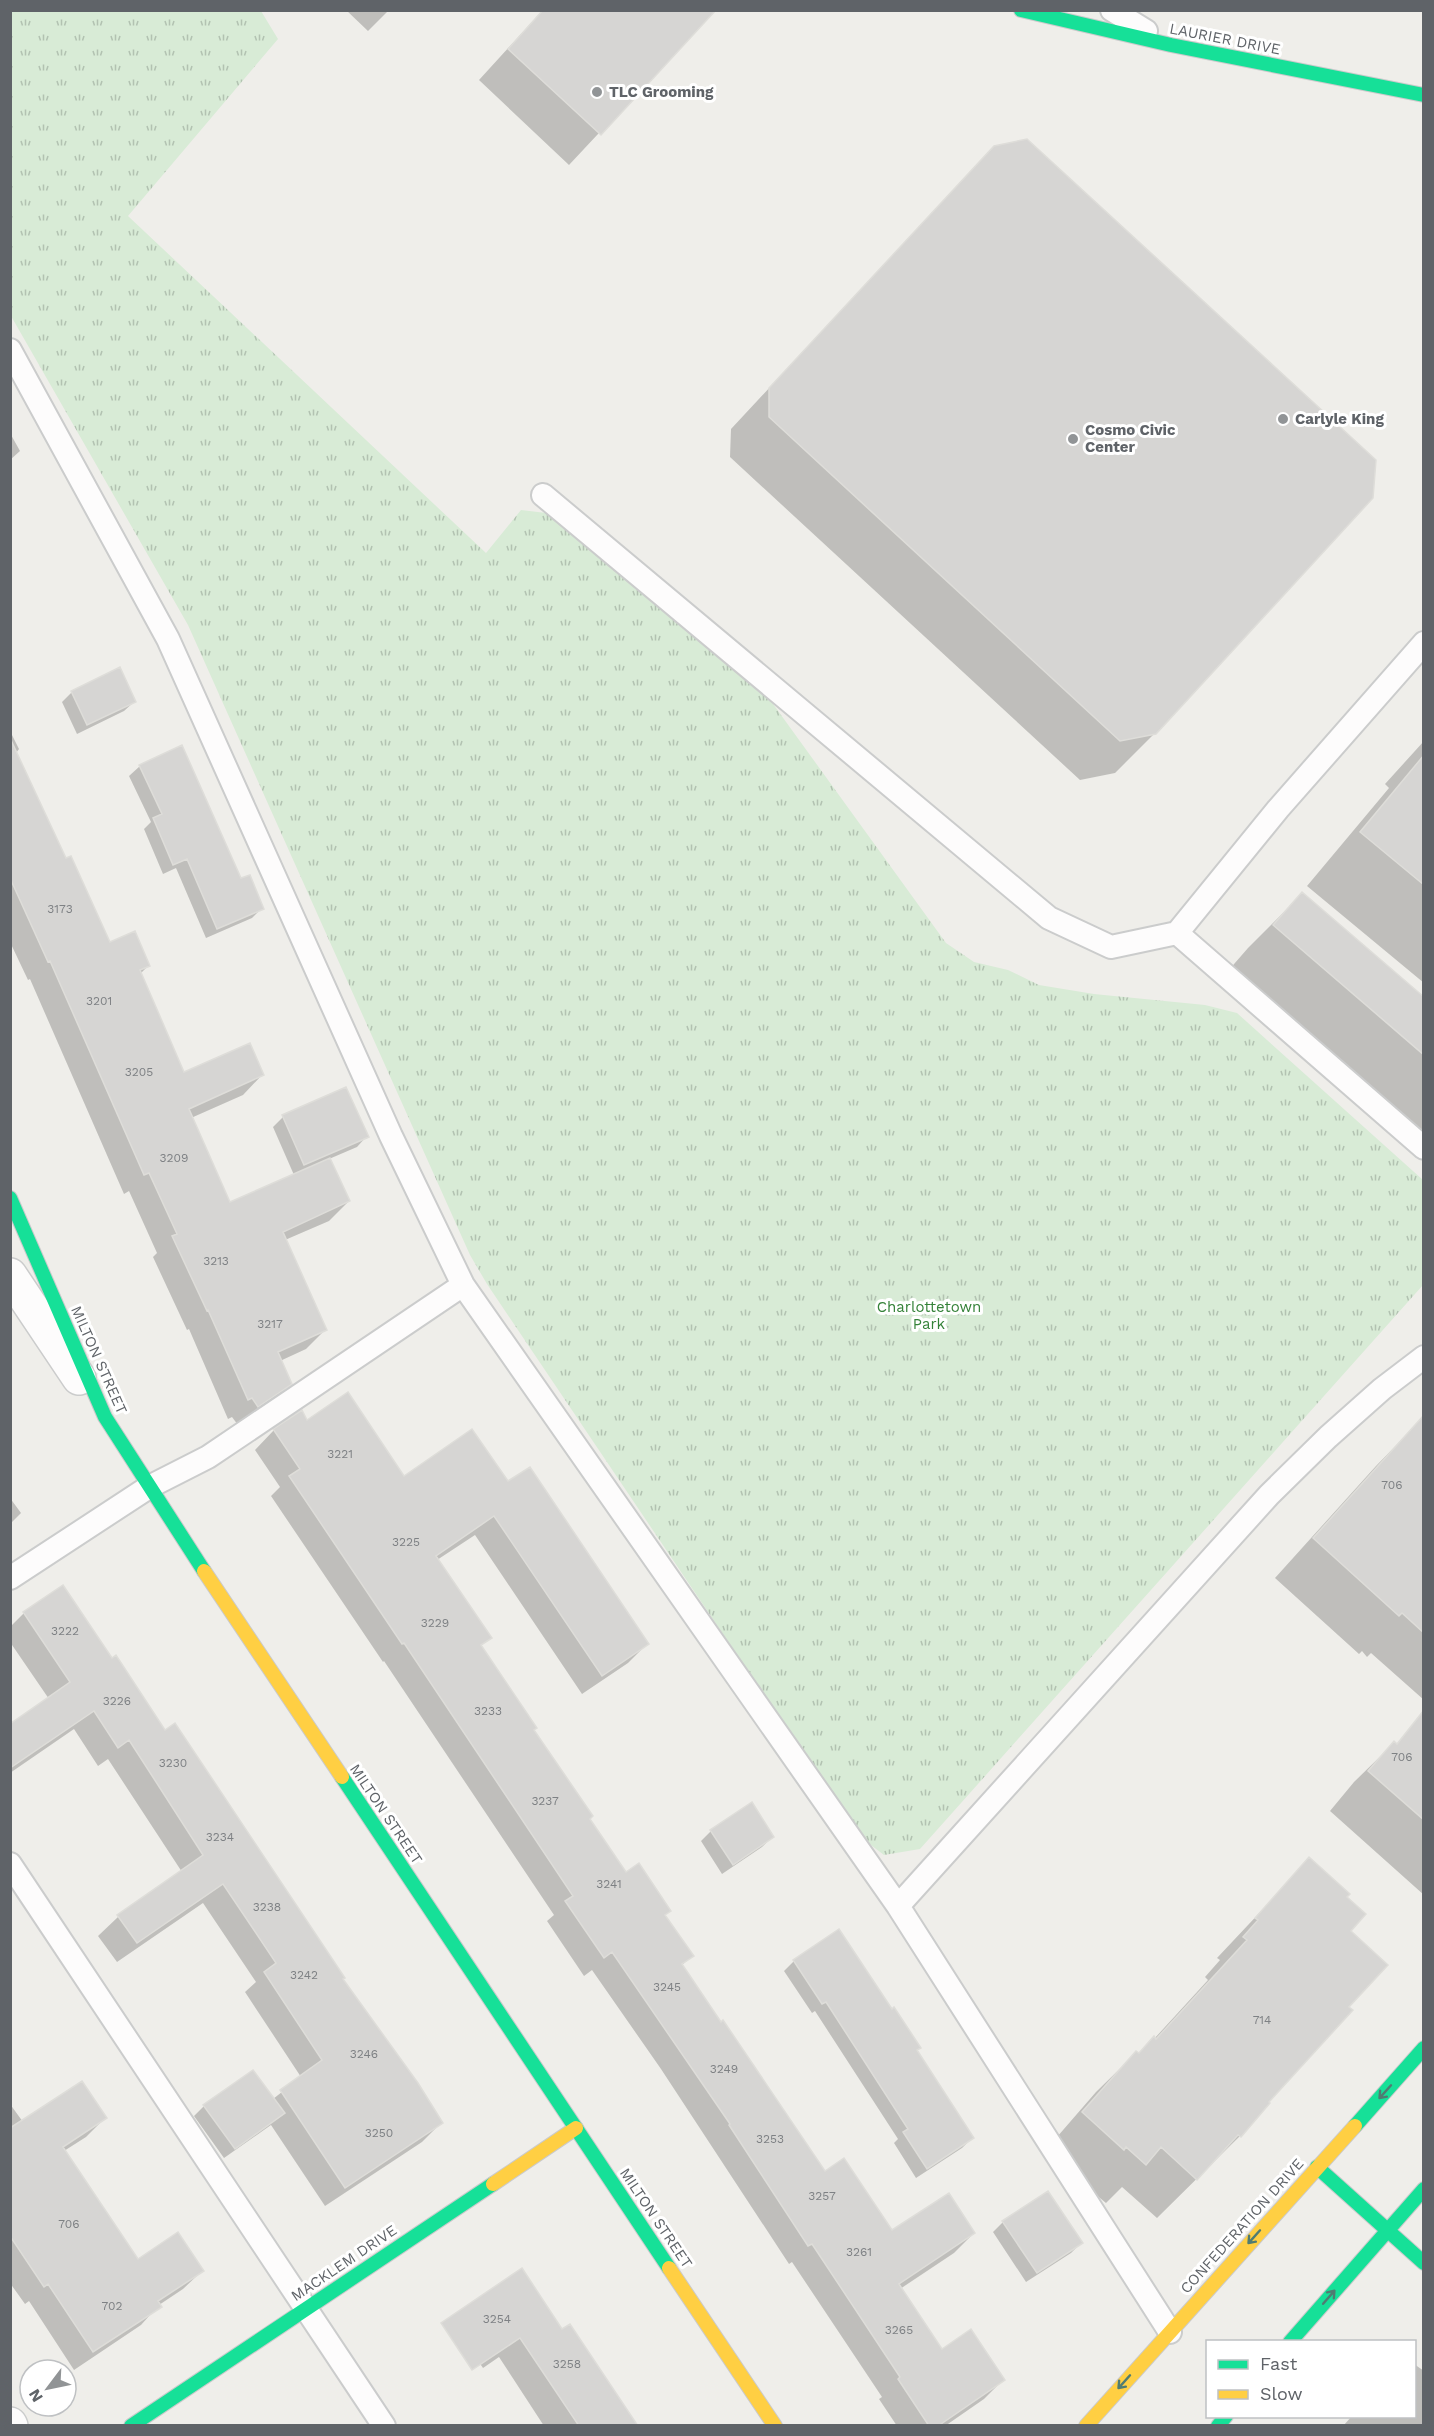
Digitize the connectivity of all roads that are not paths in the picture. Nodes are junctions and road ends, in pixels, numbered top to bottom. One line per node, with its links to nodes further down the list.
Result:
1 (1021, 10): 3 (street, LAURIER DRIVE)
2 (1112, 10): 3 (lane)
3 (1171, 45): 4 (street, LAURIER DRIVE)
4 (1424, 95)
5 (10, 350): 12 (lane)
6 (543, 495): 8 (lane)
7 (1424, 643): 8 (lane)
8 (1177, 933): 9 (lane)
9 (1424, 1148)
10 (10, 1198): 14 (street, MILTON STREET)
11 (10, 1275): 14 (street)
12 (463, 1286): 15 (lane); 18 (lane)
13 (1424, 1356): 18 (lane)
14 (105, 1418): 15 (street, MILTON STREET)
15 (149, 1487): 16 (lane); 20 (street, MILTON STREET)
16 (10, 1578)
17 (10, 1864): 25 (lane)
18 (898, 1906): 26 (lane)
19 (1424, 2048): 21 (street, CONFEDERATION DRIVE, one-way to 21)
20 (576, 2128): 25 (street, MACKLEM DRIVE); 30 (street, MILTON STREET)
21 (1317, 2167): 23 (street); 26 (street, CONFEDERATION DRIVE, one-way to 26)
22 (1424, 2189): 23 (street)
23 (1387, 2230): 24 (street); 27 (street, one-way to 23)
24 (1424, 2263)
25 (306, 2308): 28 (street, MACKLEM DRIVE); 29 (lane)
26 (1170, 2332): 31 (street, CONFEDERATION DRIVE, one-way to 31)
27 (1292, 2340)
28 (130, 2426)
29 (384, 2426)
30 (775, 2426)
31 (1086, 2426)

